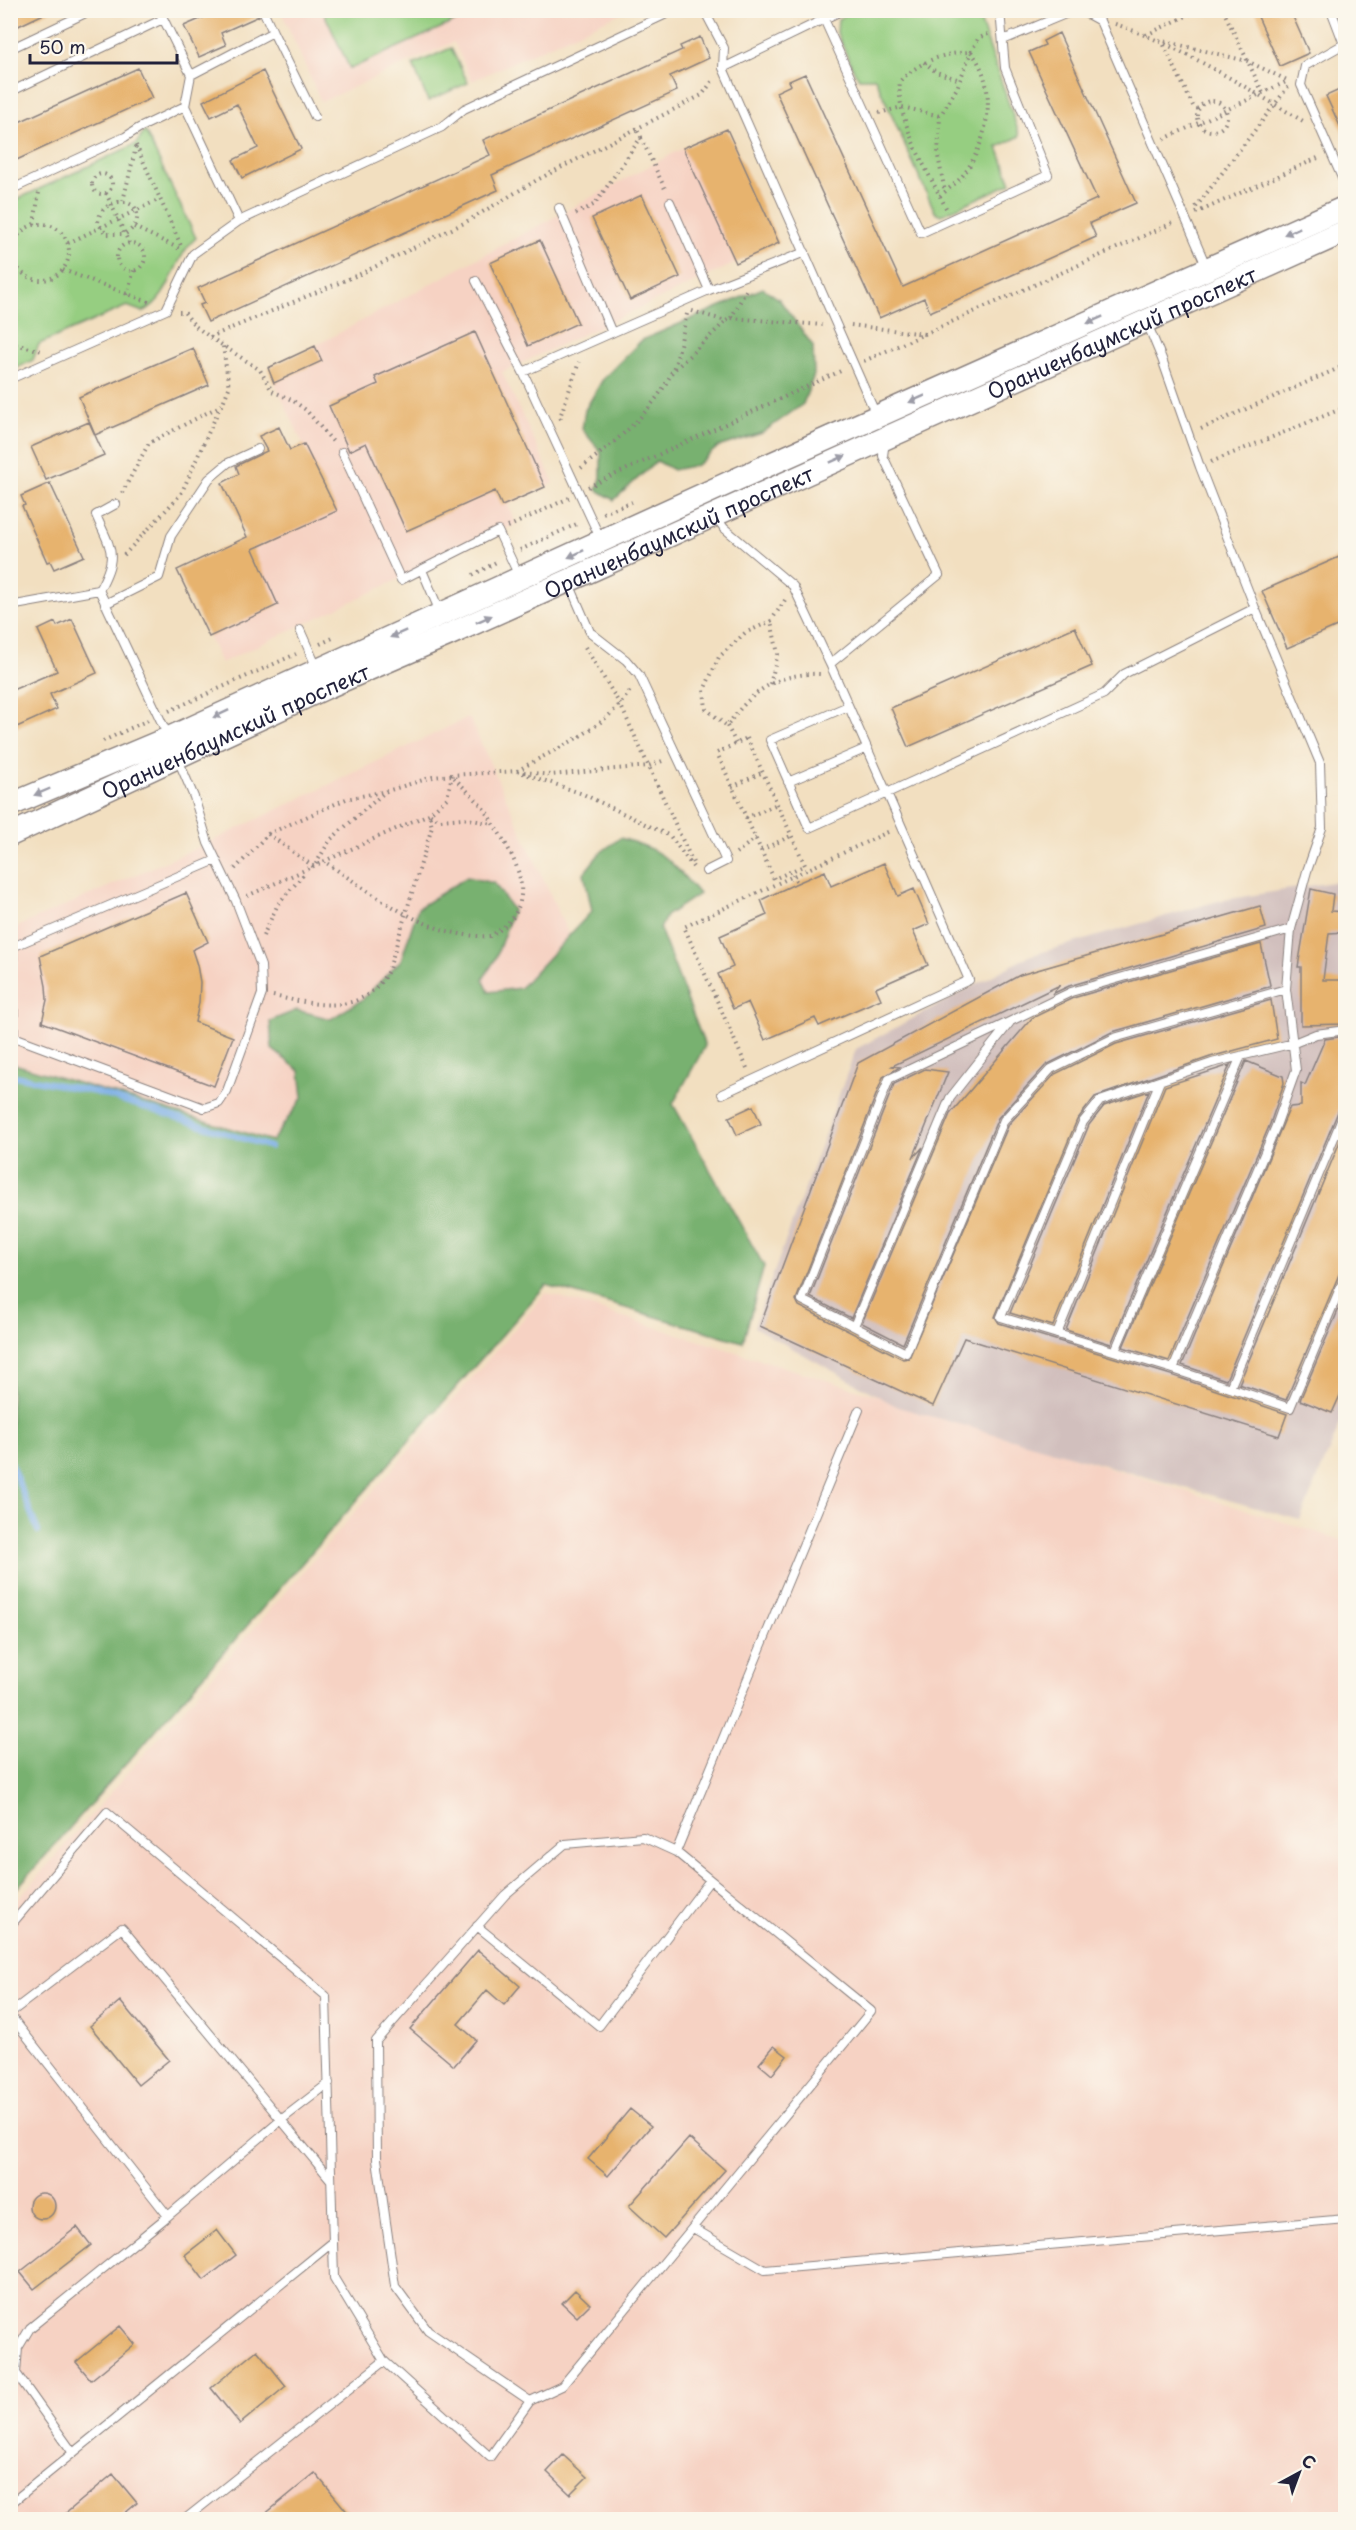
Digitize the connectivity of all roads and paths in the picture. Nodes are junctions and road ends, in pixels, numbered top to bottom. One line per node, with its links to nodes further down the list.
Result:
1 (92, 10): 22 (lane)
2 (263, 10): 16 (lane)
3 (675, 10): 67 (lane)
4 (704, 10): 26 (lane)
5 (843, 10): 13 (lane)
6 (1000, 10): 15 (lane)
7 (1075, 10): 19 (lane)
8 (1080, 10): 14 (lane)
9 (1199, 10): 17 (path)
10 (1223, 10): 24 (path)
11 (1331, 10): 20 (lane)
12 (161, 15): 27 (lane); 31 (lane)
13 (824, 19): 26 (lane); 39 (lane)
14 (1100, 21): 17 (path); 48 (lane)
15 (1002, 29): 19 (lane); 23 (path)
16 (273, 32): 27 (lane); 41 (lane)
17 (1146, 36): 18 (path)
18 (1153, 39): 21 (path); 24 (path)
19 (1003, 40): 66 (lane)
20 (1345, 43): 30 (lane)
21 (1164, 45): 32 (path); 37 (path)
22 (10, 49)
23 (971, 52): 25 (path); 28 (path); 53 (path)
24 (1247, 61): 29 (path); 32 (path)
25 (924, 62): 28 (path); 36 (path)
26 (723, 68): 75 (lane)
27 (191, 75): 35 (lane)
28 (960, 80): 40 (path)
29 (1288, 81): 30 (path); 32 (path)
30 (1301, 85): 34 (path); 45 (lane)
31 (10, 92)
32 (1261, 94): 34 (path); 38 (path)
33 (702, 95): 44 (path)
34 (1274, 105): 45 (path); 49 (path)
35 (185, 106): 43 (lane); 67 (lane)
36 (902, 108): 39 (path); 40 (path); 55 (path)
37 (1200, 109): 38 (path); 42 (path)
38 (1226, 111): 42 (path); 42 (path)
39 (868, 116): 66 (lane)
40 (940, 116): 53 (path)
41 (315, 117)
42 (1199, 123): 48 (path)
43 (139, 128): 47 (path); 50 (lane)
44 (637, 130): 46 (path); 97 (path)
45 (1322, 134): 49 (lane)
46 (641, 137): 58 (path); 65 (path)
47 (136, 144): 56 (path); 57 (path)
48 (1153, 145): 63 (lane)
49 (1330, 153): 51 (lane)
50 (35, 179): 52 (lane); 68 (path)
51 (1346, 187)
52 (10, 190)
53 (945, 192): 55 (path)
54 (106, 193): 54 (path); 59 (path)
55 (940, 196): 66 (path)
56 (160, 199): 62 (path); 69 (path)
57 (123, 201): 59 (path); 62 (path)
58 (670, 202): 84 (lane)
59 (111, 203): 64 (path); 70 (path)
60 (1346, 207): 81 (main road, Ораниенбаумский проспект, one-way to 81)
61 (558, 208): 65 (lane)
62 (136, 210): 64 (path); 69 (path)
63 (1184, 218): 81 (lane); 96 (path)
64 (118, 219): 70 (path); 72 (path)
65 (565, 219): 95 (lane)
66 (951, 219)
67 (239, 220): 89 (lane)
68 (34, 224): 73 (path); 77 (path)
69 (134, 227): 72 (path)
70 (100, 228): 72 (path); 73 (path)
71 (1346, 231): 81 (main road, Ораниенбаумский проспект)
72 (125, 234): 74 (path)
73 (68, 243): 78 (path)
74 (129, 243): 79 (path); 79 (path)
75 (805, 252): 80 (lane); 94 (lane)
76 (10, 265): 77 (path)
77 (18, 268): 78 (path); 83 (path)
78 (63, 270): 85 (path)
79 (134, 270): 85 (path)
80 (758, 271): 84 (lane); 92 (path)
81 (1212, 279): 91 (main road, Ораниенбаумский проспект)
82 (476, 281): 104 (lane)
83 (10, 286)
84 (709, 290): 86 (lane)
85 (127, 295): 87 (path)
86 (691, 298): 88 (lane); 90 (path)
87 (155, 304)
88 (674, 306): 90 (path); 95 (lane)
89 (166, 310): 97 (path); 101 (lane)
90 (688, 310): 93 (path); 105 (path)
91 (1141, 310): 110 (main road, Ораниенбаумский проспект); 111 (lane)
92 (731, 318): 93 (path); 94 (path)
93 (726, 321): 105 (path)
94 (836, 324): 96 (path); 102 (lane)
95 (612, 333): 99 (lane)
96 (924, 334): 102 (path)
97 (210, 338): 100 (path)
98 (10, 343): 101 (path)
99 (585, 345): 104 (lane); 109 (path)
100 (223, 346): 107 (path); 113 (path)
101 (63, 355): 106 (lane)
102 (854, 365): 110 (lane); 118 (path)
103 (1346, 365): 111 (path)
104 (523, 372): 117 (lane)
105 (671, 374): 115 (path)
106 (10, 379)
107 (220, 406): 120 (path); 124 (path)
108 (1346, 406): 116 (path)
109 (564, 427)
110 (881, 427): 121 (main road, Ораниенбаумский проспект); 137 (lane)
111 (1188, 435): 116 (lane)
112 (258, 449): 130 (lane)
113 (342, 452): 125 (lane)
114 (578, 457): 115 (path)
115 (582, 467): 117 (path); 118 (path)
116 (1200, 467): 132 (lane)
117 (571, 475): 119 (lane)
118 (591, 486): 119 (path)
119 (579, 491): 122 (path); 123 (lane)
120 (116, 504): 124 (lane)
121 (709, 505): 123 (main road, Ораниенбаумский проспект); 127 (main road, Ораниенбаумский проспект); 128 (lane)
122 (498, 531): 125 (lane); 126 (lane)
123 (602, 542): 126 (main road, Ораниенбаумский проспект, one-way to 126)
124 (111, 568): 129 (lane)
125 (422, 570): 134 (lane)
126 (520, 580): 134 (main road, Ораниенбаумский проспект)
127 (568, 581): 134 (main road, Ораниенбаумский проспект, one-way to 127); 138 (lane)
128 (793, 586): 133 (path); 137 (lane)
129 (99, 590): 130 (lane); 131 (lane)
130 (105, 604): 146 (lane)
131 (10, 606)
132 (1255, 608): 156 (lane); 179 (lane)
133 (771, 621): 141 (path); 144 (path)
134 (446, 624): 140 (main road, Ораниенбаумский проспект)
135 (300, 630): 140 (lane)
136 (583, 644): 142 (path)
137 (830, 664): 139 (lane)
138 (639, 675): 142 (path); 148 (lane)
139 (836, 676): 141 (path); 143 (lane)
140 (322, 679): 146 (main road, Ораниенбаумский проспект)
141 (769, 685): 144 (path)
142 (621, 706): 149 (path); 150 (path)
143 (848, 706): 147 (lane); 153 (lane)
144 (728, 726): 145 (path)
145 (736, 743): 151 (path); 154 (path)
146 (173, 747): 158 (main road, Ораниенбаумский проспект, one-way to 158); 164 (main road, Ораниенбаумский проспект); 168 (lane)
147 (867, 748): 153 (lane); 156 (lane)
148 (677, 756): 149 (path); 169 (lane)
149 (649, 766): 150 (path); 150 (path)
150 (517, 771): 152 (path)
151 (763, 772): 154 (path); 157 (path)
152 (452, 775): 155 (path); 159 (path); 161 (path)
153 (788, 782): 156 (lane)
154 (732, 787): 160 (path)
155 (387, 791): 163 (path); 171 (path)
156 (887, 793): 162 (lane)
157 (777, 804): 160 (path); 165 (path)
158 (10, 805)
159 (429, 814): 161 (path); 170 (path); 178 (path)
160 (746, 818): 166 (path)
161 (493, 824): 178 (path)
162 (901, 828): 174 (path); 188 (lane)
163 (268, 834): 171 (path); 175 (path)
164 (10, 835)
165 (792, 836): 167 (path); 174 (path)
166 (756, 838): 167 (path); 169 (path)
167 (761, 850): 174 (path)
168 (216, 860): 175 (lane); 180 (lane)
169 (726, 861): 173 (lane)
170 (324, 862): 171 (path); 178 (path)
171 (314, 867): 172 (path)
172 (308, 870): 177 (path); 181 (path)
173 (706, 871)
174 (793, 873): 176 (path); 188 (path)
175 (225, 879): 177 (lane)
176 (797, 883)
177 (236, 901): 181 (lane)
178 (405, 914): 183 (path)
179 (1291, 928): 182 (lane); 184 (lane)
180 (12, 947): 183 (lane)
181 (257, 951): 183 (lane)
182 (1286, 989): 186 (lane); 193 (lane)
183 (262, 994)
184 (1011, 1021): 193 (lane); 193 (lane)
185 (1346, 1030): 186 (lane)
186 (1294, 1042): 187 (lane); 196 (lane)
187 (1242, 1056): 189 (lane); 195 (lane)
188 (752, 1080): 190 (lane)
189 (1160, 1081): 194 (lane); 194 (lane)
190 (722, 1094)
191 (1346, 1109): 197 (lane)
192 (1346, 1274): 197 (lane)
193 (854, 1326)
194 (1057, 1334): 195 (lane)
195 (1115, 1352): 196 (lane)
196 (1173, 1369): 197 (lane)
197 (1230, 1388)
198 (859, 1410): 199 (lane)
199 (676, 1852): 200 (lane); 202 (lane)
200 (710, 1880): 202 (lane); 209 (lane)
201 (10, 1926): 204 (lane)
202 (477, 1926): 212 (lane)
203 (10, 2014): 205 (lane); 207 (lane)
204 (329, 2083): 205 (lane); 206 (lane)
205 (281, 2120): 206 (lane); 207 (lane)
206 (332, 2180): 210 (lane)
207 (168, 2216): 213 (lane)
208 (1346, 2219): 209 (lane)
209 (693, 2228): 212 (lane)
210 (333, 2242): 211 (lane); 213 (lane)
211 (384, 2361): 212 (lane); 215 (lane)
212 (530, 2401)
213 (73, 2453): 214 (lane)
214 (10, 2504)
215 (184, 2520)

